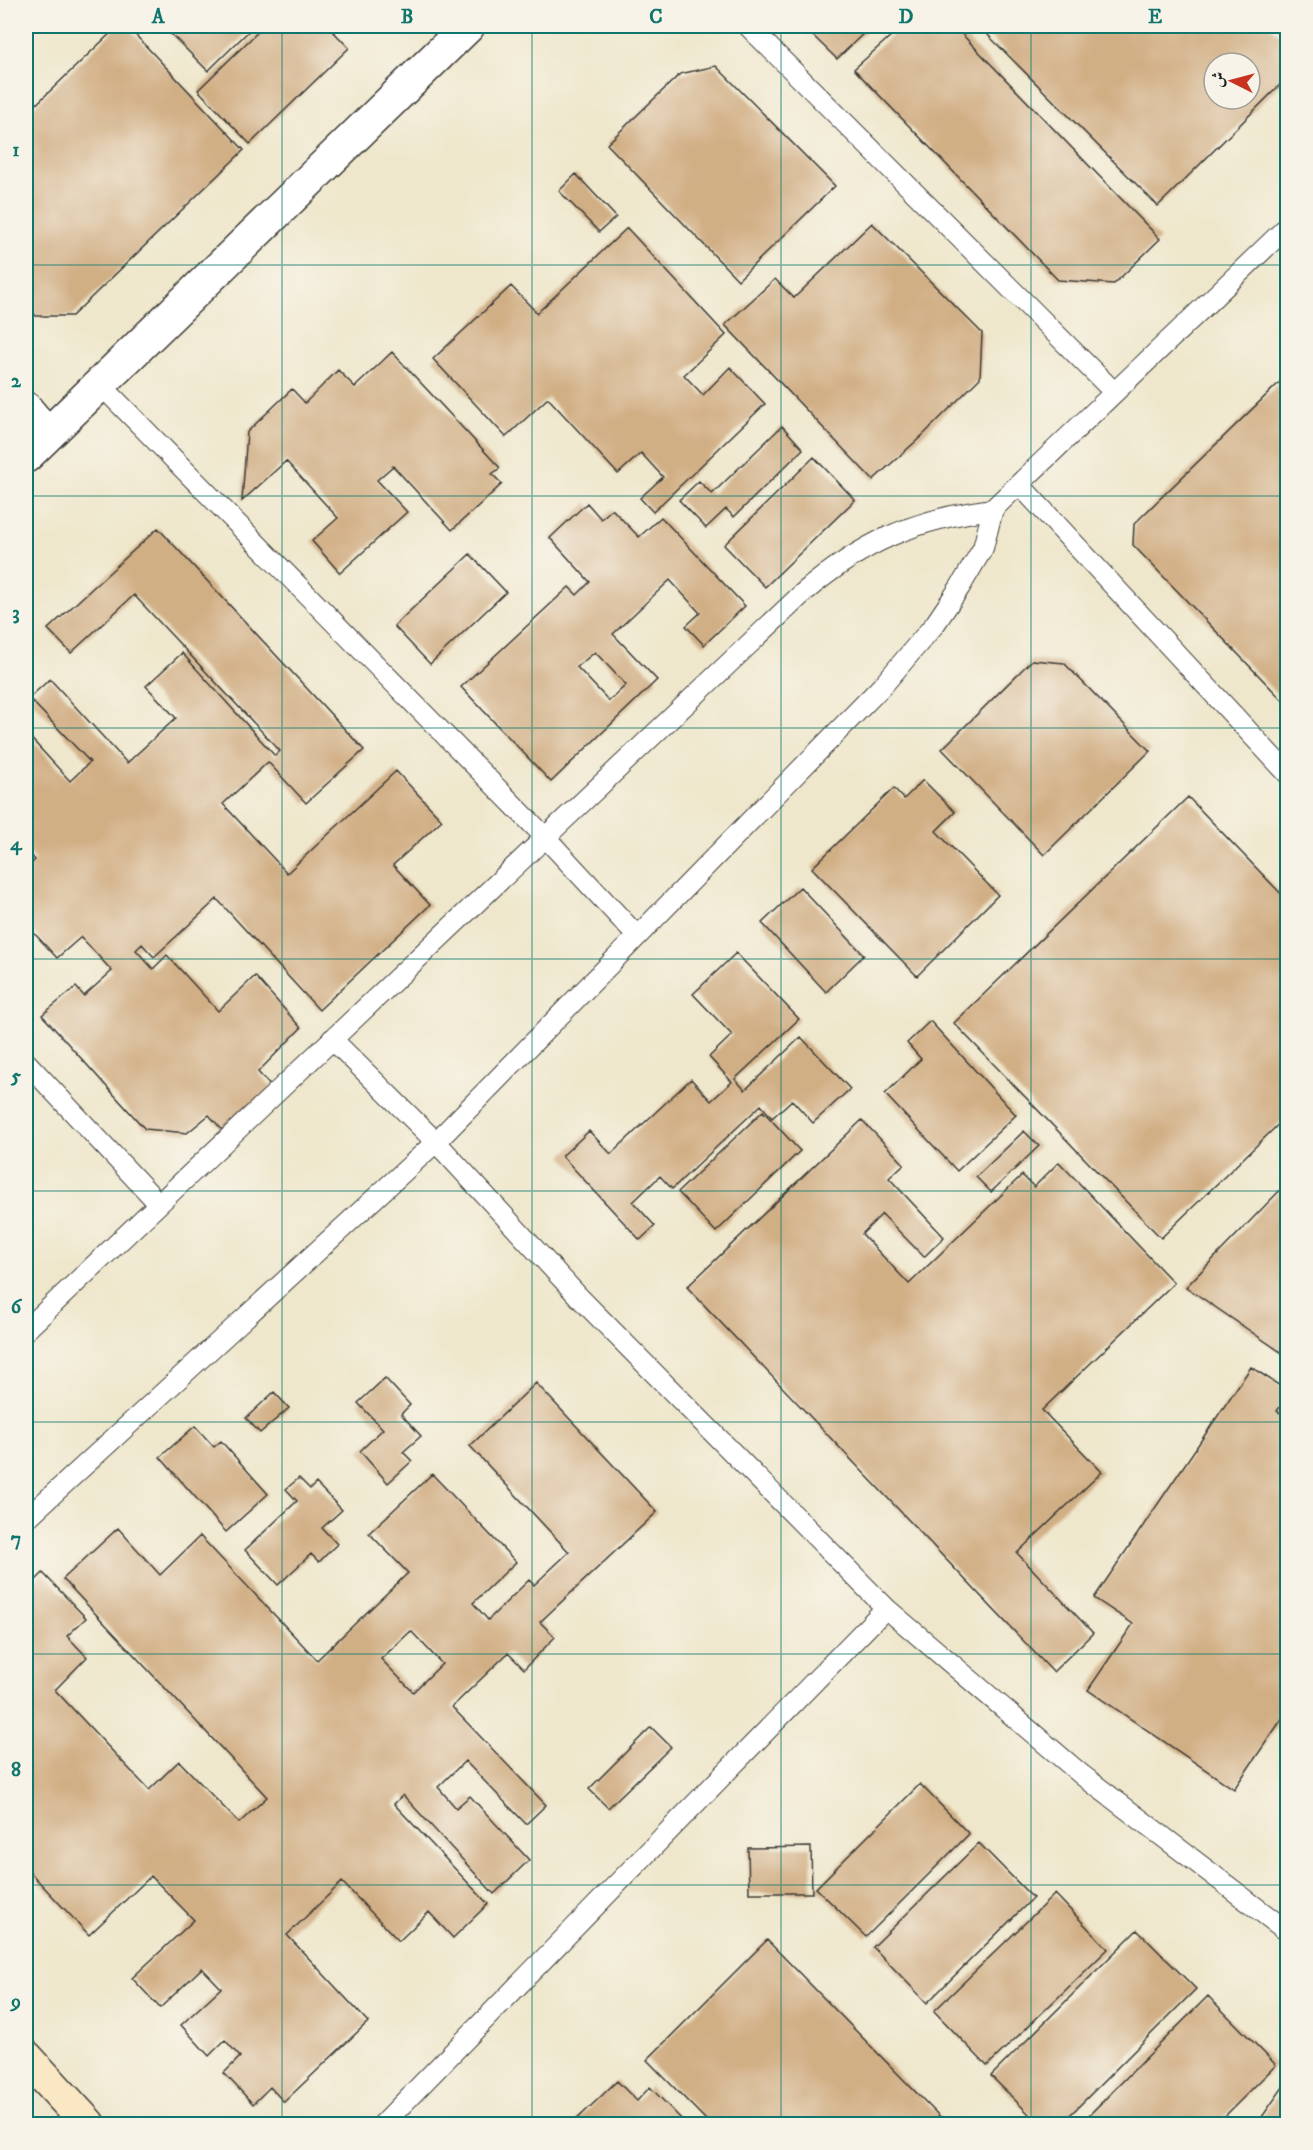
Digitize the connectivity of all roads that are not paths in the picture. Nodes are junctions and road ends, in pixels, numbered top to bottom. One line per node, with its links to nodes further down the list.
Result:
1 (468, 26): 4 (street)
2 (748, 26): 5 (lane)
3 (1287, 226): 5 (lane)
4 (99, 383): 7 (street); 11 (lane)
5 (1114, 392): 8 (lane)
6 (26, 409): 7 (street)
7 (36, 445)
8 (1019, 484): 9 (lane); 10 (lane)
9 (993, 509): 11 (lane); 12 (lane)
10 (1287, 774)
11 (545, 837): 12 (lane); 13 (lane)
12 (636, 935): 15 (lane)
13 (332, 1039): 15 (lane); 16 (lane)
14 (26, 1062): 16 (lane)
15 (436, 1142): 18 (lane); 19 (lane)
16 (159, 1204): 17 (lane)
17 (26, 1330)
18 (26, 1519)
19 (886, 1608): 20 (lane); 23 (lane)
20 (1287, 1932)
21 (26, 2057): 22 (main road)
22 (88, 2124)
23 (383, 2124)

